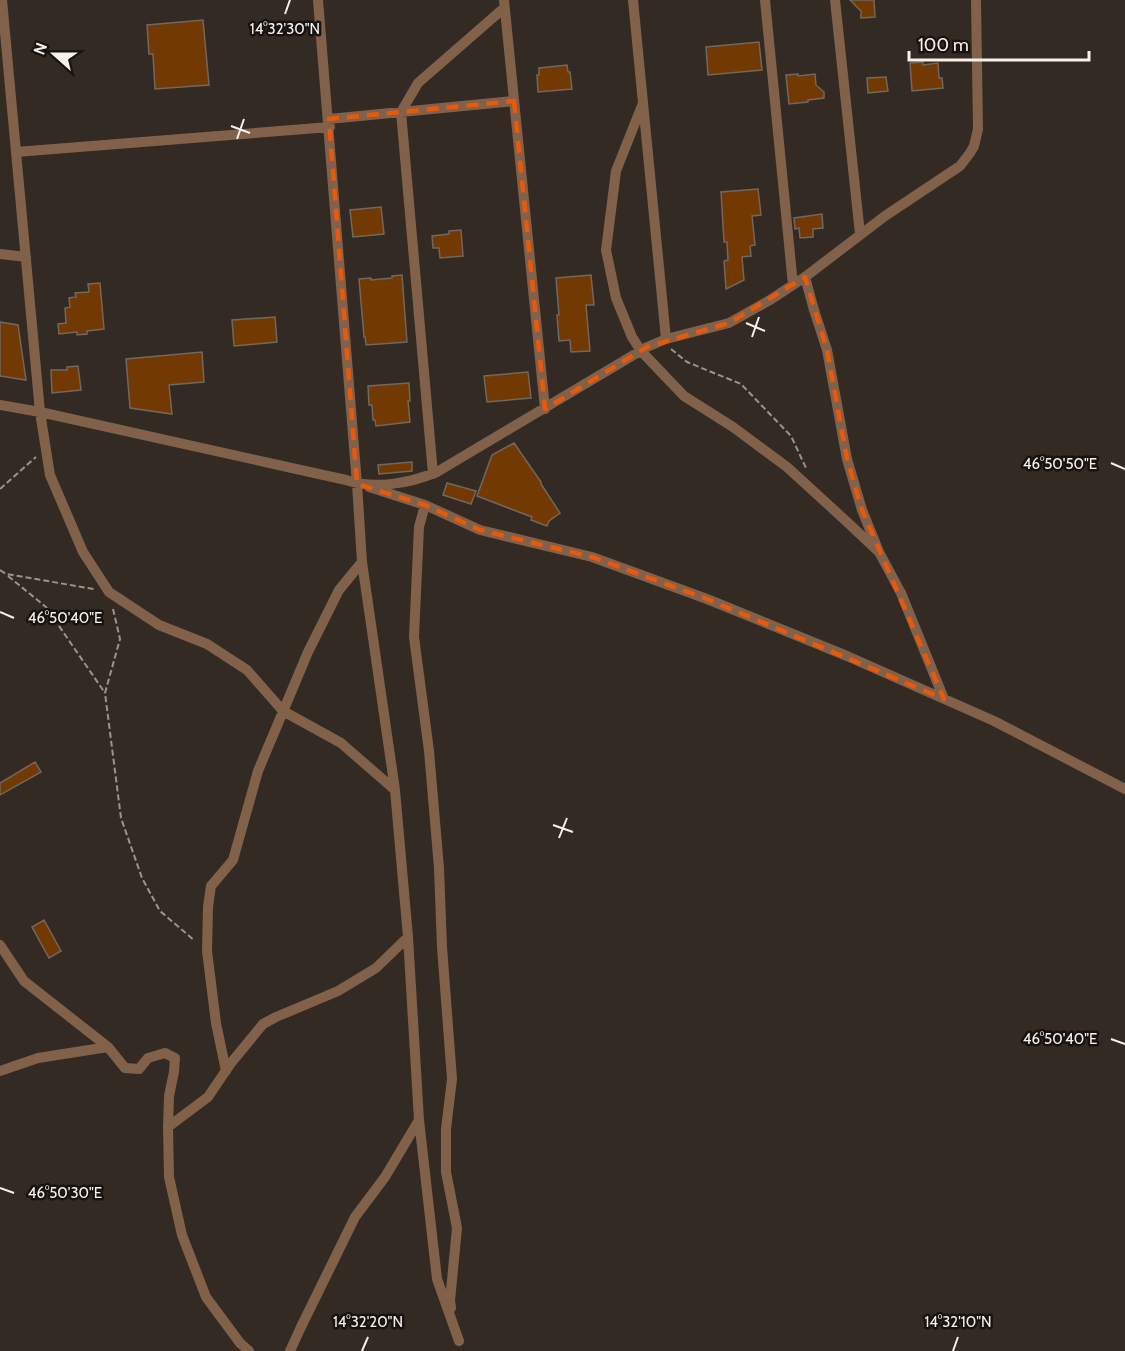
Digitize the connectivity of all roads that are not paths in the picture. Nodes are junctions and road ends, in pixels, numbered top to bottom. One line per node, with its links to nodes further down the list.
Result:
1 (2, 0): 12 (street)
2 (318, 0): 11 (street)
3 (633, 0): 9 (street)
4 (765, 0): 17 (street)
5 (835, 0): 13 (street)
6 (976, 0): 13 (street)
7 (504, 4): 8 (street); 10 (street)
8 (514, 101): 10 (street); 21 (street)
9 (643, 103): 18 (street); 19 (street)
10 (401, 112): 11 (street); 23 (street)
11 (329, 123): 12 (street); 24 (street)
12 (16, 152): 15 (street)
13 (860, 234): 16 (street)
14 (0, 254): 15 (street)
15 (26, 257): 22 (street)
16 (805, 277): 17 (street); 26 (street)
17 (793, 285): 18 (street)
18 (663, 340): 19 (street)
19 (641, 351): 21 (street); 26 (street)
20 (0, 405): 22 (street)
21 (545, 409): 23 (street)
22 (40, 412): 24 (street); 29 (street)
23 (433, 474): 24 (street)
24 (357, 484): 25 (street); 27 (street)
25 (425, 505): 28 (street); 39 (street)
26 (879, 552): 28 (street)
27 (362, 562): 29 (street); 31 (street)
28 (944, 699): 30 (street)
29 (283, 711): 31 (street); 36 (street)
30 (1125, 789)
31 (395, 790): 32 (street)
32 (408, 937): 36 (street); 37 (street)
33 (0, 945): 34 (street)
34 (108, 1047): 35 (street); 38 (street)
35 (0, 1071)
36 (226, 1071): 38 (street)
37 (419, 1120): 39 (street); 41 (street)
38 (168, 1127): 40 (street)
39 (459, 1341): 42 (street)
40 (249, 1351)
41 (290, 1351)
42 (465, 1351)

